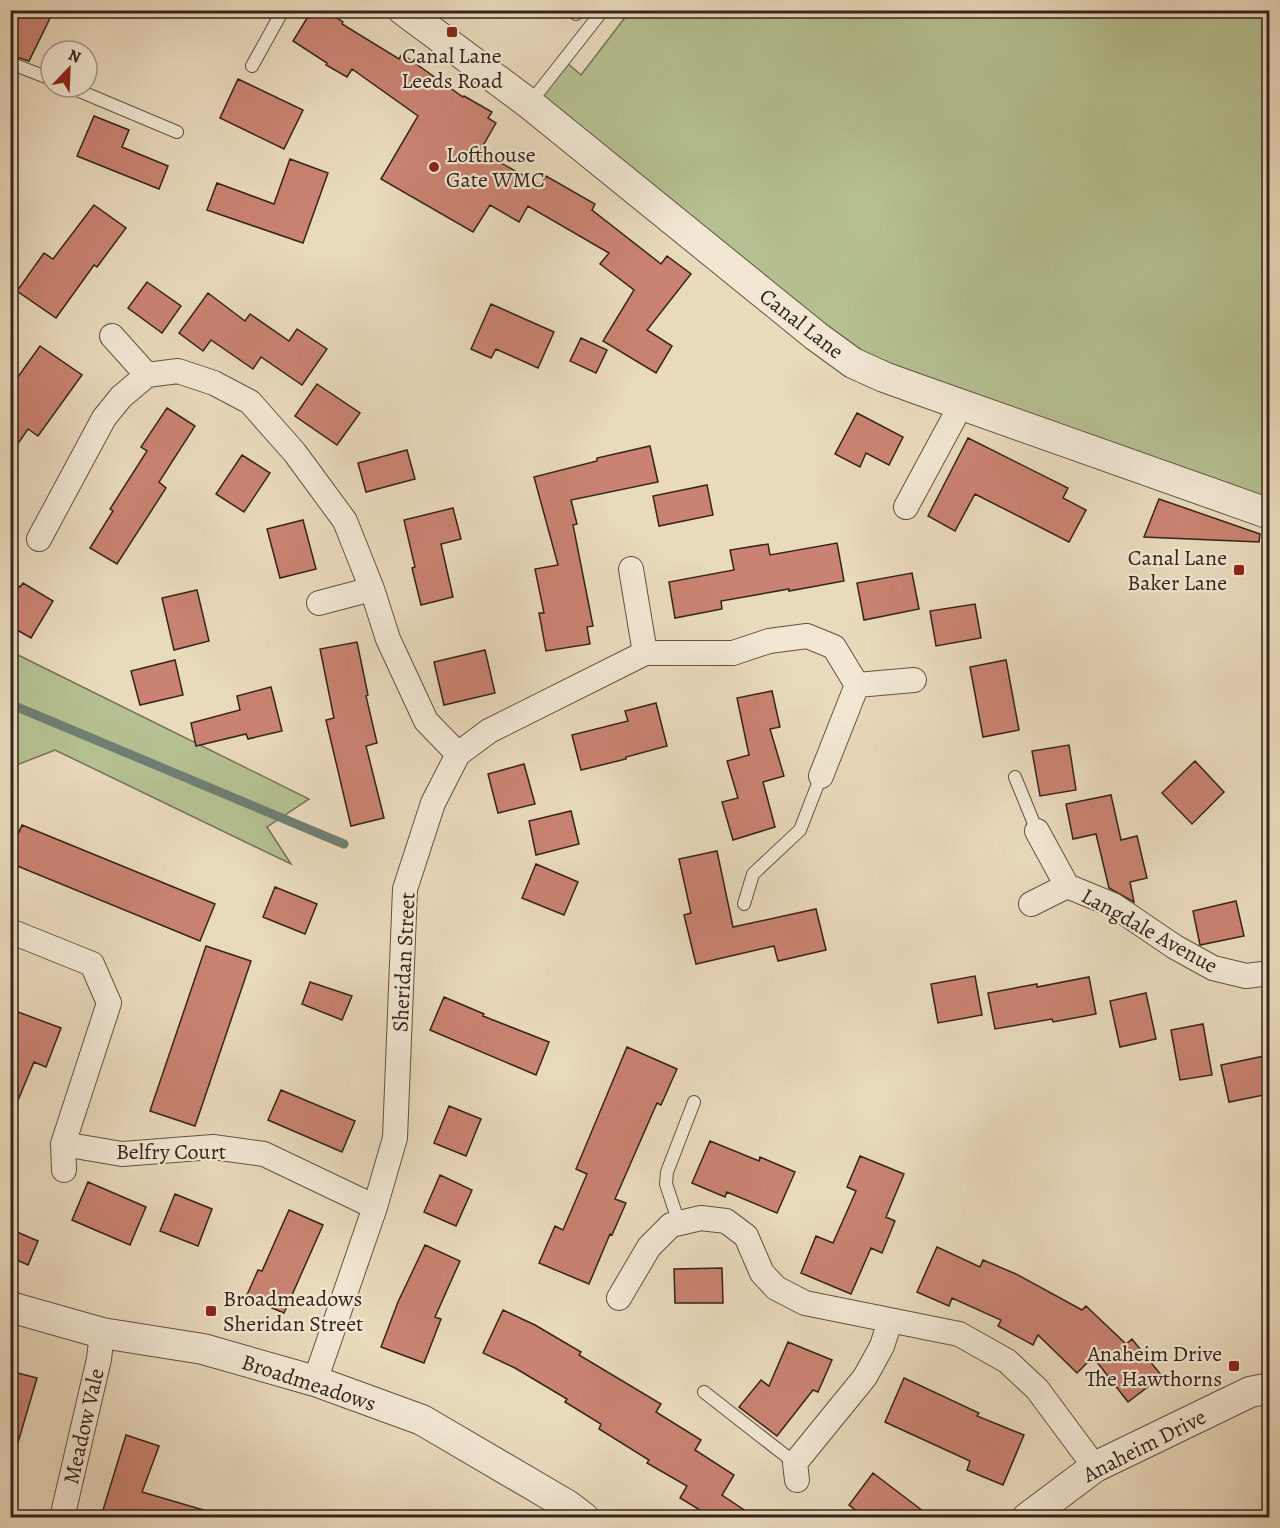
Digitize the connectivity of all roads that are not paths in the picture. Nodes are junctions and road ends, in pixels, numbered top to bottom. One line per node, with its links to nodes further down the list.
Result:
1 (283, 10): 5 (lane)
2 (603, 10): 8 (lane)
3 (417, 15): 8 (street, Canal Lane)
4 (10, 63): 6 (lane)
5 (252, 66)
6 (39, 74)
7 (99, 99): 9 (lane)
8 (529, 104): 12 (street, Canal Lane)
9 (177, 132)
10 (112, 336): 11 (street)
11 (147, 375): 15 (street); 17 (street)
12 (961, 405): 13 (street); 14 (street, Canal Lane)
13 (906, 507)
14 (1269, 514)
15 (39, 539)
16 (631, 569): 19 (street)
17 (372, 588): 18 (street); 22 (street)
18 (319, 603)
19 (645, 653): 21 (street, Sheridan Street); 22 (street, Sheridan Street)
20 (914, 680): 21 (street)
21 (856, 685): 23 (street)
22 (458, 754): 34 (street, Sheridan Street)
23 (821, 776): 27 (lane)
24 (1015, 777): 25 (lane)
25 (1037, 831): 26 (street, Langdale Avenue)
26 (1067, 886): 28 (street, Langdale Avenue); 30 (street, Langdale Avenue)
27 (744, 904)
28 (1031, 904)
29 (10, 931): 32 (street)
30 (1269, 973)
31 (694, 1102): 35 (lane)
32 (63, 1144): 33 (street); 34 (street, Belfry Court)
33 (64, 1170)
34 (375, 1207): 40 (street, Sheridan Street)
35 (678, 1223): 36 (street); 38 (street)
36 (619, 1298)
37 (10, 1307): 39 (street, Broadmeadows)
38 (890, 1321): 43 (street); 44 (street)
39 (102, 1333): 40 (street, Broadmeadows); 45 (street, Meadow Vale)
40 (315, 1381): 46 (street, Broadmeadows)
41 (1269, 1388): 43 (street, Anaheim Drive)
42 (704, 1392): 44 (lane)
43 (1095, 1467): 47 (street, Anaheim Drive)
44 (796, 1472)
45 (62, 1518)
46 (584, 1518)
47 (1027, 1518)

